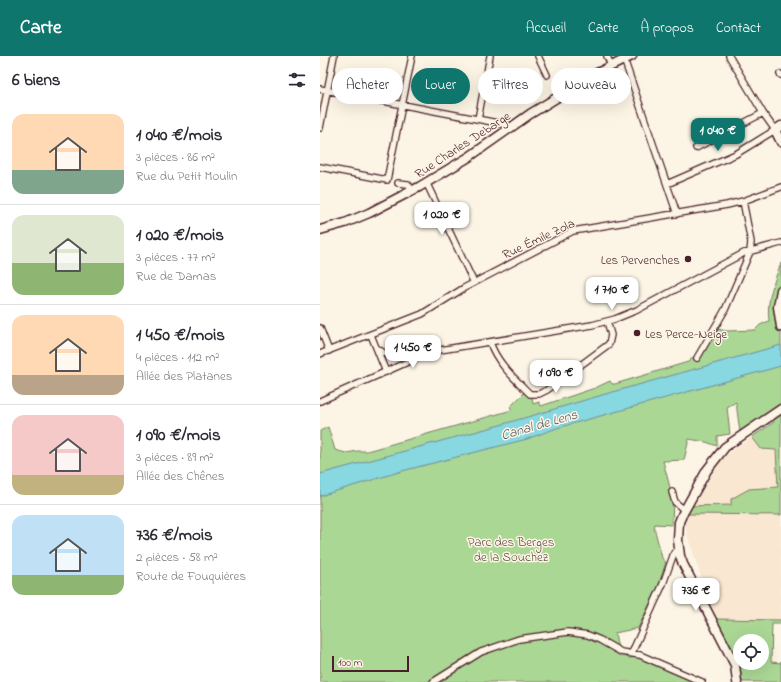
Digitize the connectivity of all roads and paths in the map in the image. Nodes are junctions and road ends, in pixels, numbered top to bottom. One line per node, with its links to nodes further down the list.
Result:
1 (334, 56): 11 (street)
2 (412, 56): 12 (street)
3 (490, 56): 14 (street)
4 (538, 56): 9 (street)
5 (607, 56): 8 (street)
6 (729, 56): 13 (street)
7 (628, 58): 8 (street, Rue Charles Debarge); 23 (street)
8 (611, 66): 17 (street, Rue Charles Debarge)
9 (547, 75)
10 (320, 89): 11 (street)
11 (327, 91): 12 (street); 15 (street)
12 (403, 105): 14 (street); 20 (street)
13 (763, 113): 16 (street); 19 (street)
14 (478, 119): 17 (street)
15 (320, 128)
16 (778, 128): 18 (street); 23 (street)
17 (509, 129): 21 (street, Rue Charles Debarge)
18 (781, 142)
19 (696, 148)
20 (320, 167)
21 (426, 182): 25 (street, Rue Charles Debarge); 31 (street)
22 (398, 183): 25 (street)
23 (667, 184): 27 (street)
24 (781, 187): 26 (street, Rue Émile Zola)
25 (412, 190): 28 (street, Rue Charles Debarge)
26 (743, 201): 27 (street, Rue Émile Zola); 30 (street)
27 (677, 214): 31 (street, Rue Émile Zola)
28 (320, 230)
29 (781, 244): 30 (street)
30 (750, 252): 33 (street); 42 (street)
31 (474, 282): 36 (street, Rue Émile Zola)
32 (781, 290): 34 (street)
33 (607, 321): 37 (street); 37 (street)
34 (781, 327)
35 (320, 328): 39 (street)
36 (371, 335): 38 (street); 39 (street, Rue Émile Zola)
37 (490, 342): 40 (street)
38 (378, 349): 40 (street); 43 (street)
39 (329, 350): 41 (street, Rue Émile Zola)
40 (434, 351): 43 (street)
41 (320, 354)
42 (697, 358)
43 (386, 372): 44 (street)
44 (320, 401)
45 (781, 409): 47 (street)
46 (672, 492): 47 (street)
47 (684, 510): 48 (street)
48 (678, 550): 49 (street); 52 (street)
49 (632, 653): 50 (street); 51 (street)
50 (433, 682)
51 (702, 682)
52 (737, 682)

